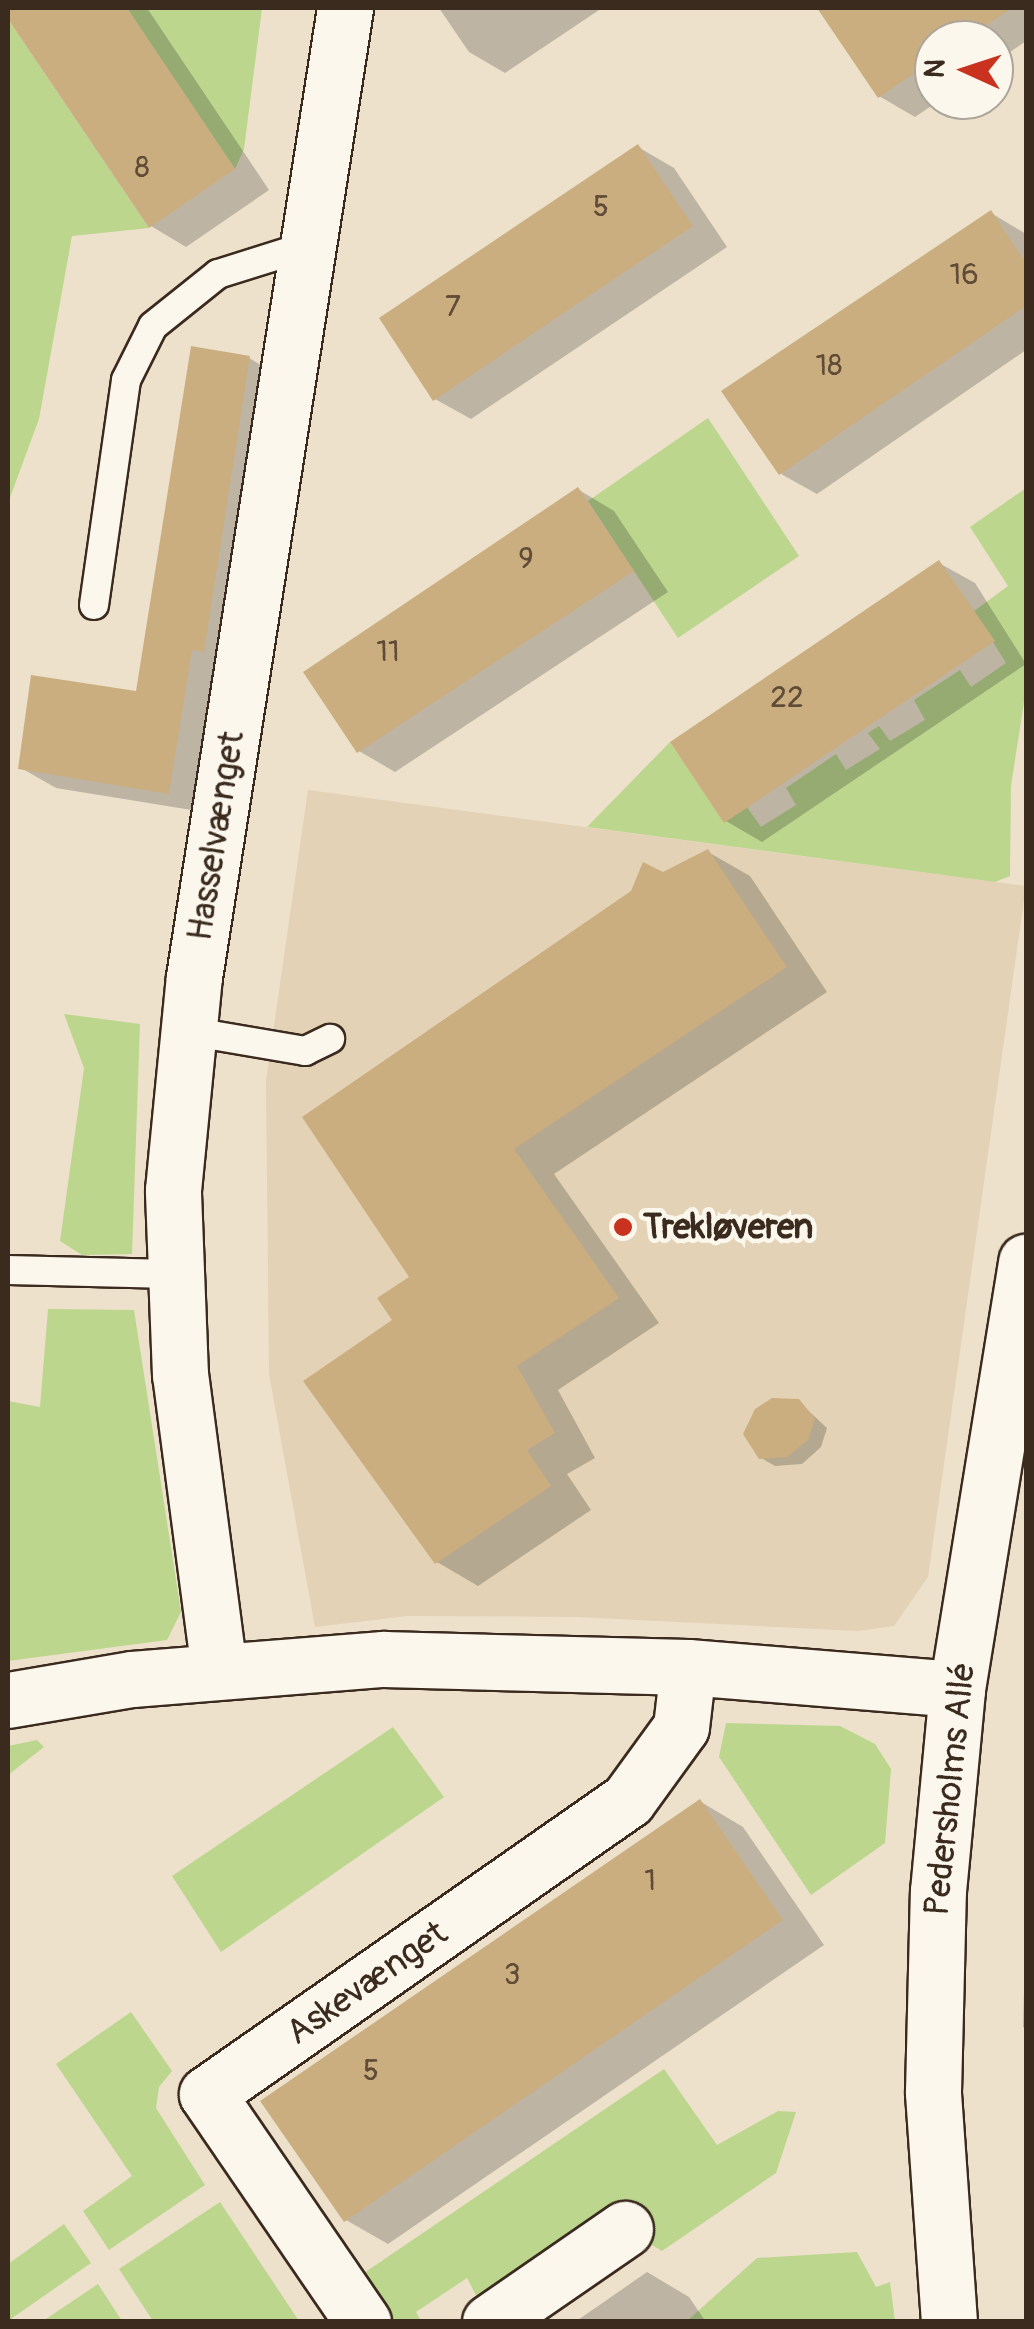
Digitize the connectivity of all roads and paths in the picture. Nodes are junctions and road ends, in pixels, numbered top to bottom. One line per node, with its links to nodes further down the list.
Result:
1 (345, 8): 2 (street, Hasselvænget)
2 (307, 246): 3 (lane); 4 (street, Hasselvænget)
3 (94, 605)
4 (188, 1031): 5 (lane); 8 (street, Hasselvænget)
5 (330, 1039)
6 (1026, 1262): 11 (street, Pedersholms Allé)
7 (8, 1270): 8 (lane)
8 (177, 1274): 10 (street, Hasselvænget)
9 (688, 1667): 10 (street); 11 (street); 14 (street, Askevænget)
10 (219, 1670): 12 (street)
11 (956, 1689): 16 (street, Pedersholms Allé)
12 (8, 1700)
13 (626, 2229): 15 (street)
14 (363, 2322)
15 (490, 2322)
16 (949, 2322)

